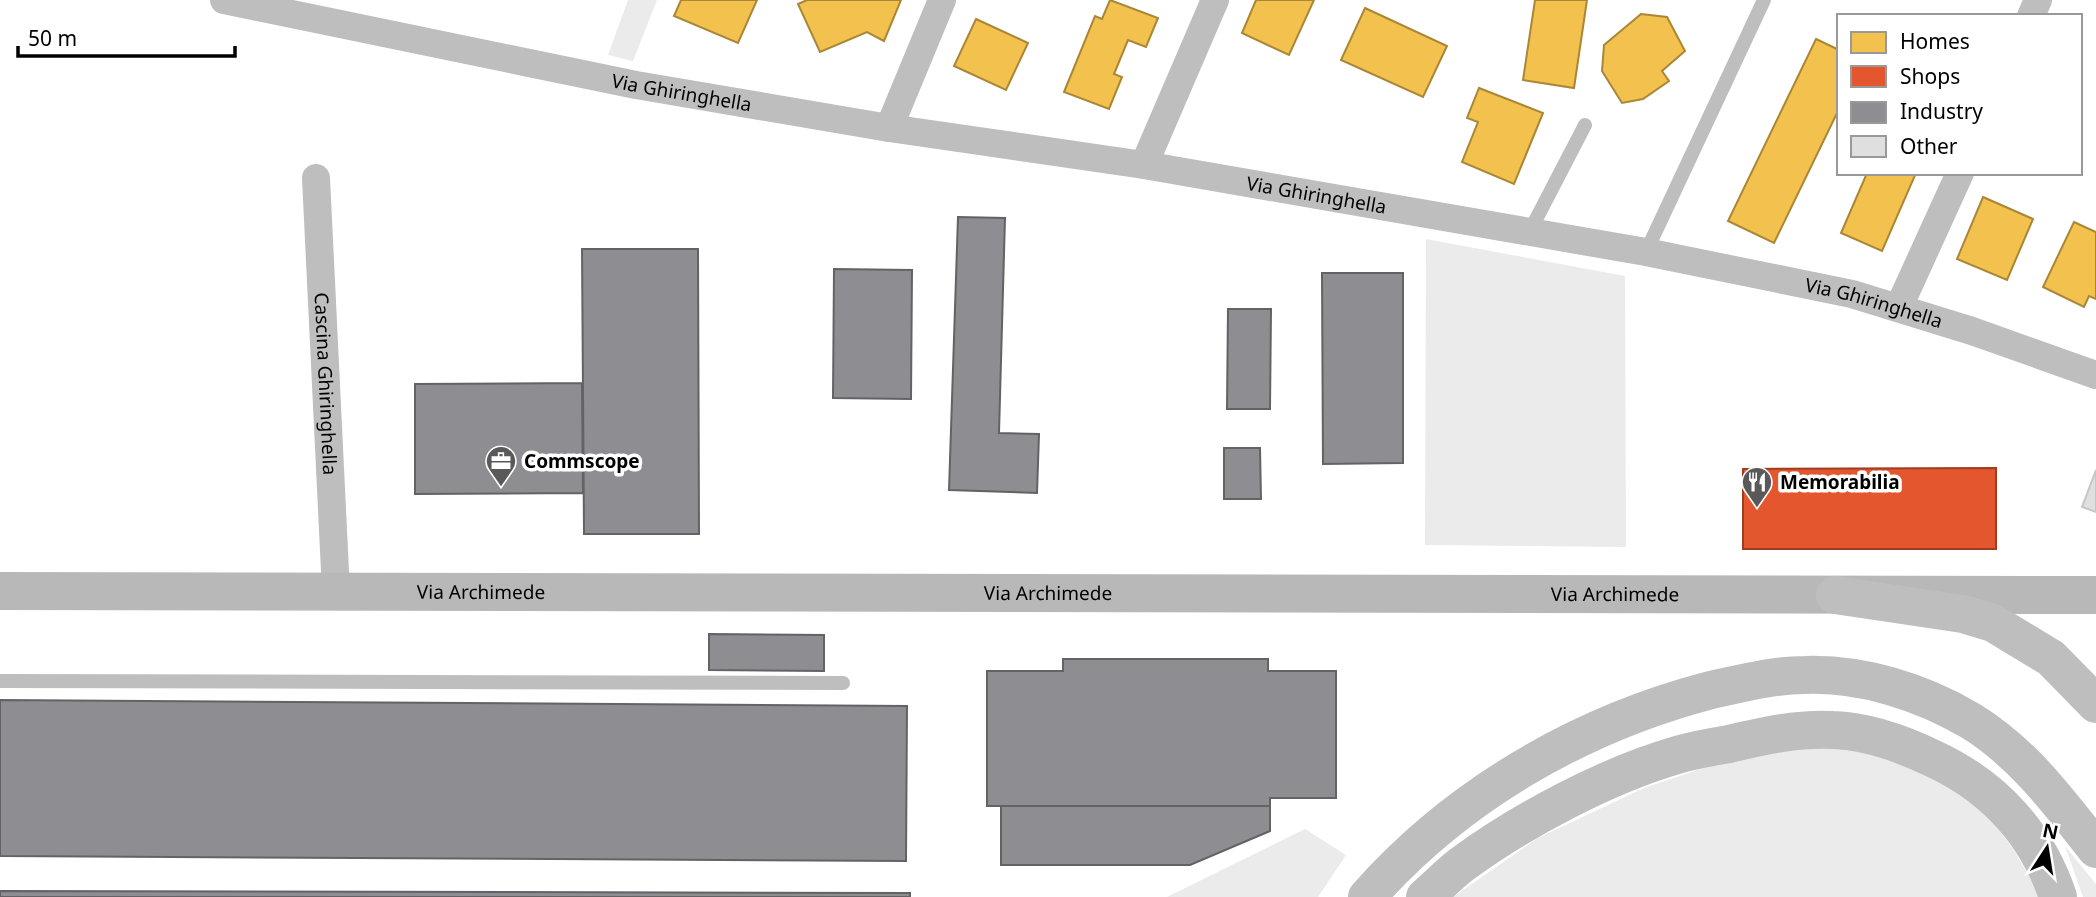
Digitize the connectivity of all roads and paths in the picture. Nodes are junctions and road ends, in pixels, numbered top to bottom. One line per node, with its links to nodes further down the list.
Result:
1 (224, 0): 6 (street, Via Ghiringhella)
2 (942, 0): 6 (street)
3 (1214, 0): 7 (street)
4 (1764, 0): 11 (lane)
5 (1585, 125): 10 (lane)
6 (889, 128): 7 (street, Via Ghiringhella)
7 (1144, 165): 10 (street, Via Ghiringhella)
8 (1959, 175): 12 (street)
9 (316, 178): 15 (street, Cascina Ghiringhella)
10 (1530, 231): 11 (street, Via Ghiringhella)
11 (1646, 252): 12 (street, Via Ghiringhella)
12 (1899, 307): 13 (street, Via Ghiringhella)
13 (2096, 375)
14 (0, 591): 15 (street, Via Archimede)
15 (336, 592): 16 (street, Via Archimede)
16 (1835, 595): 17 (street, Via Archimede); 20 (main road)
17 (2096, 595)
18 (0, 681): 19 (lane)
19 (843, 683)
20 (2096, 704)
21 (2096, 849): 22 (main road)
22 (1367, 897)
23 (1425, 897): 24 (main road)
24 (2058, 897)

